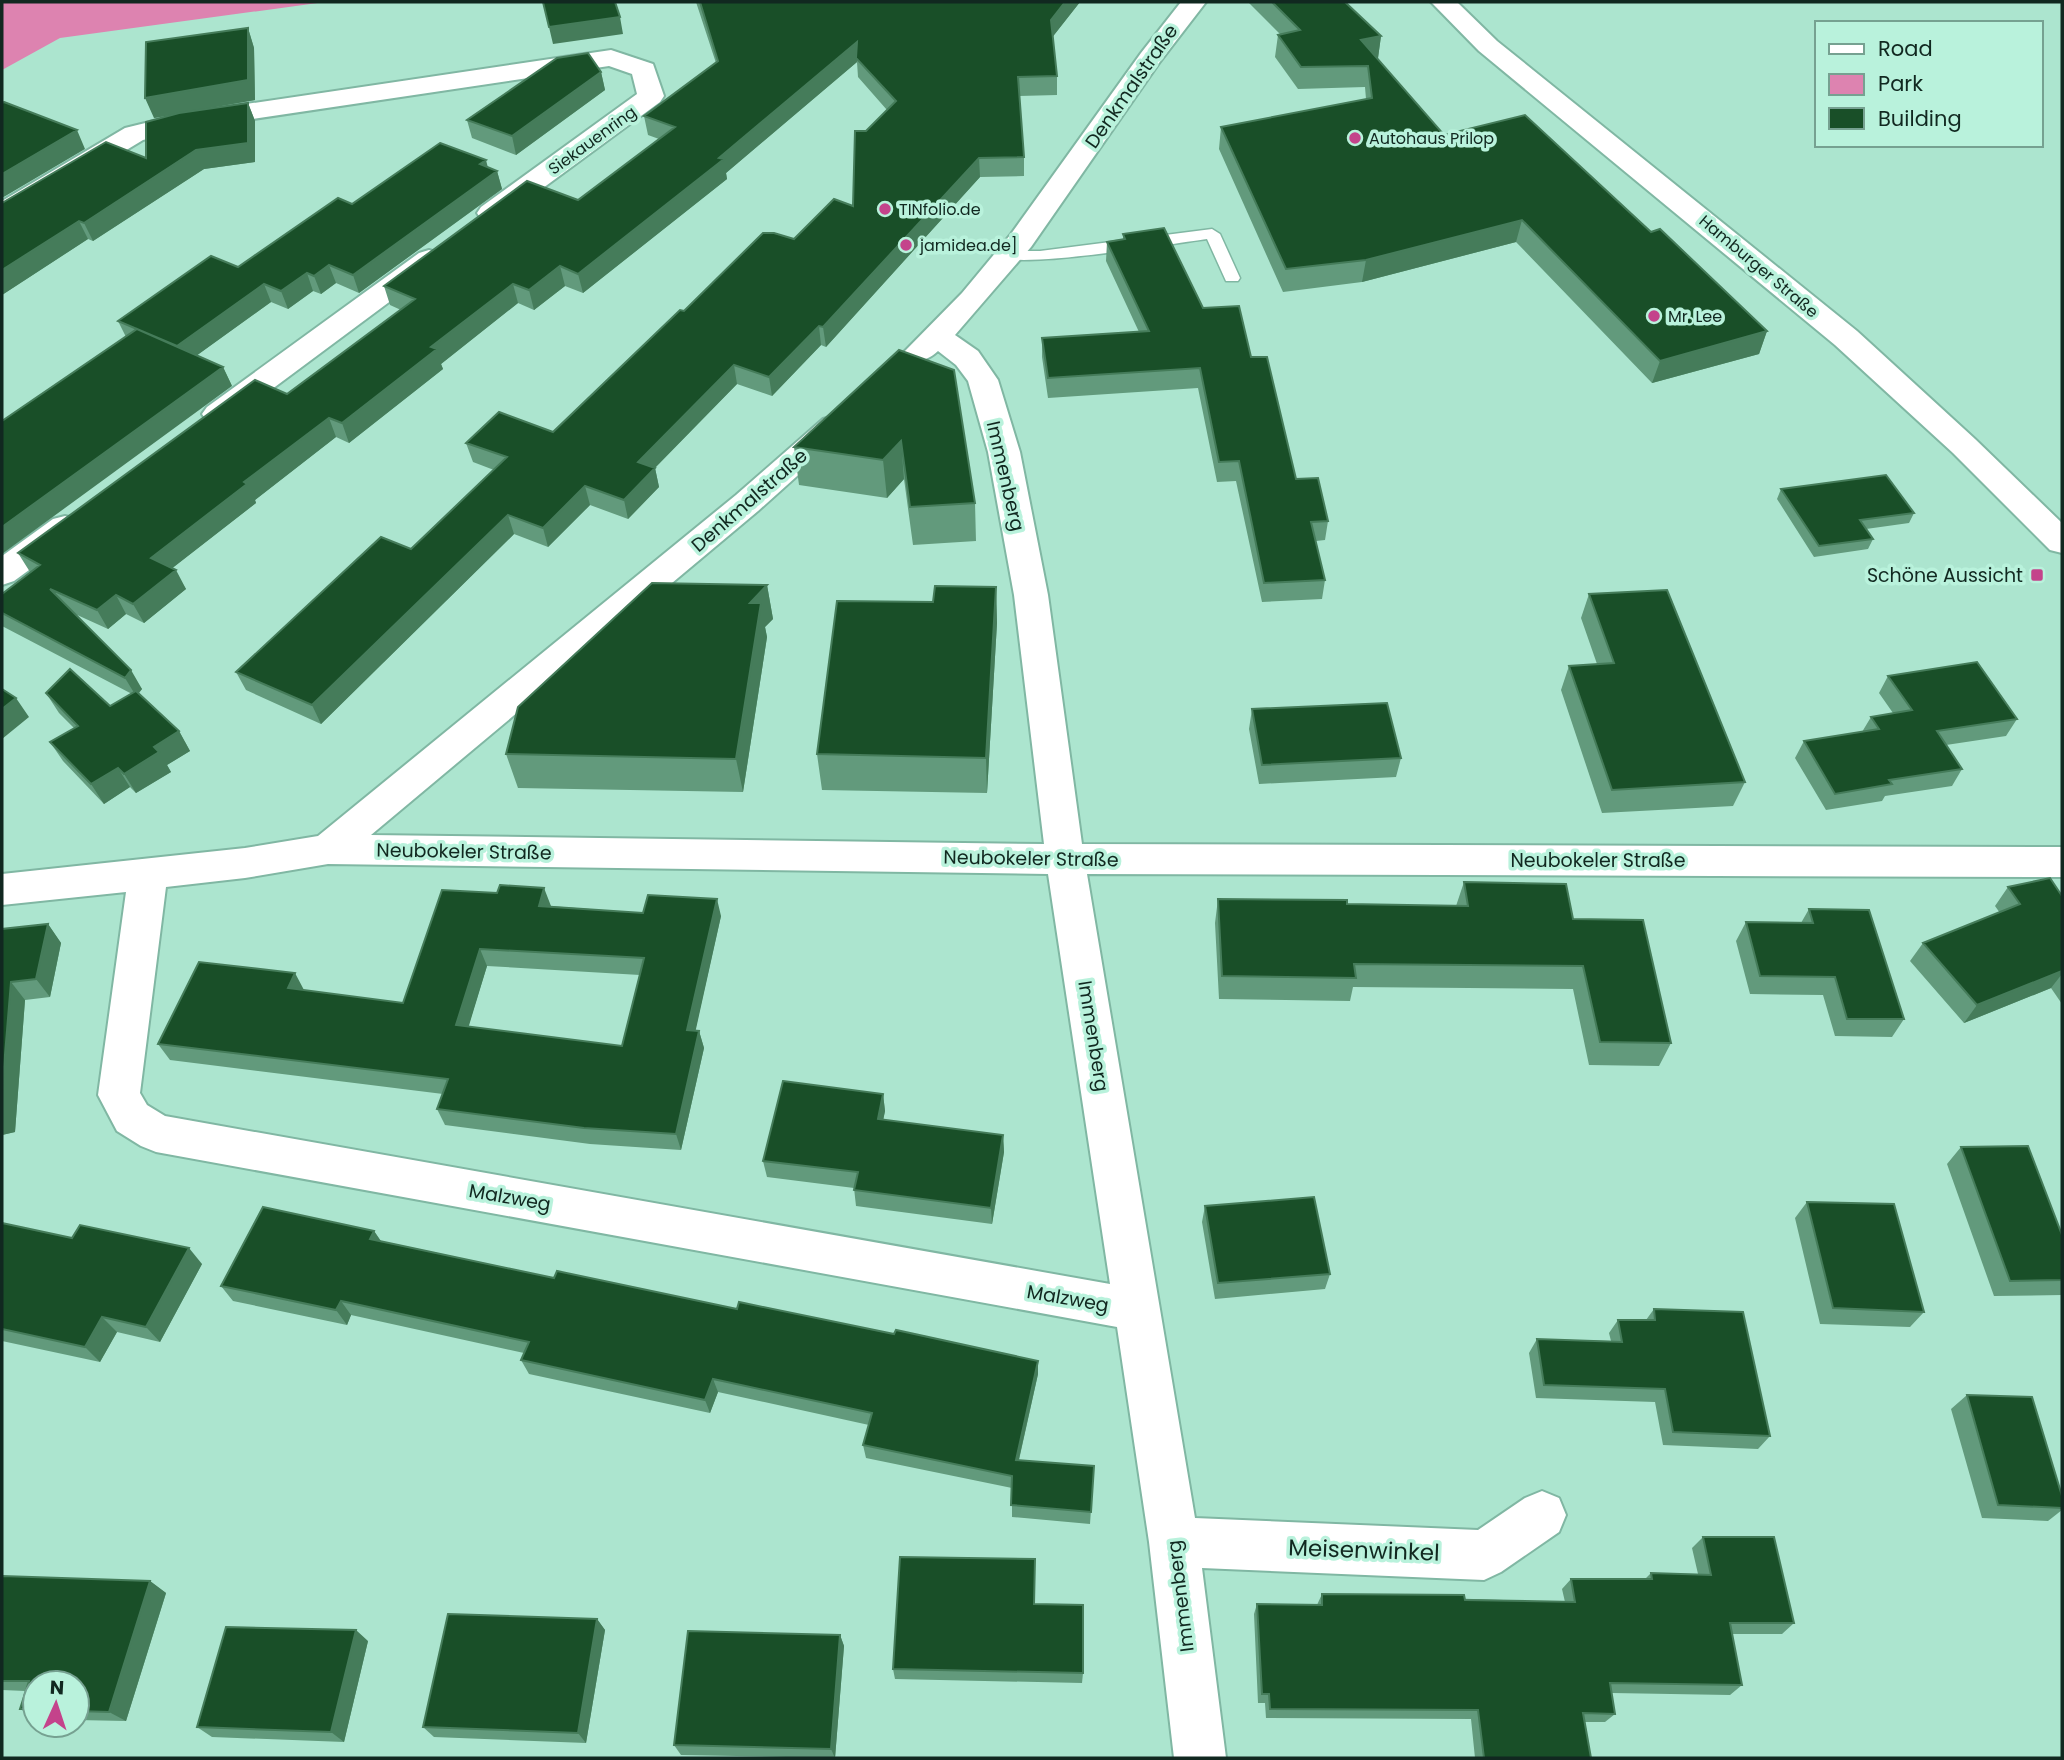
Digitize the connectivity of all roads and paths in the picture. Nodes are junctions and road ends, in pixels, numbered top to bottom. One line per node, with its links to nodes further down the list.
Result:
1 (1194, 2): 4 (street, Denkmalstraße)
2 (1443, 2): 11 (street, Hamburger Straße)
3 (2, 213): 9 (street, Siekauenring)
4 (1007, 256): 5 (lane); 6 (street, Denkmalstraße)
5 (1232, 278)
6 (937, 336): 7 (street, Denkmalstraße); 14 (street, Immenberg)
7 (896, 372)
8 (856, 407): 13 (street, Denkmalstraße)
9 (192, 433)
10 (91, 507): 12 (street)
11 (2062, 542)
12 (2, 573)
13 (328, 849): 14 (street, Neubokeler Straße); 16 (street, Neubokeler Straße)
14 (1065, 859): 15 (street, Neubokeler Straße); 18 (street, Immenberg)
15 (2062, 862)
16 (148, 874): 17 (street, Neubokeler Straße); 18 (street, Malzweg)
17 (2, 890)
18 (1138, 1310): 20 (street, Immenberg)
19 (1542, 1515): 20 (street, Meisenwinkel)
20 (1174, 1542): 21 (street, Immenberg)
21 (1200, 1758)

